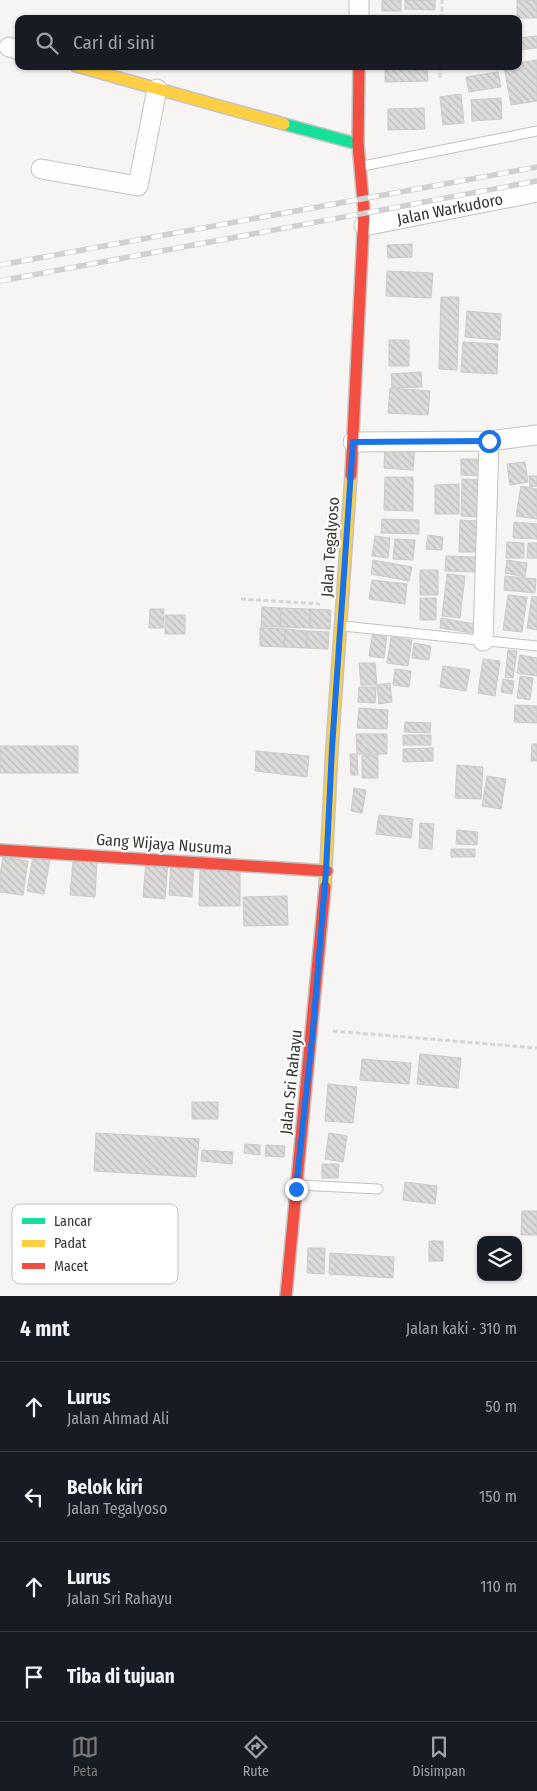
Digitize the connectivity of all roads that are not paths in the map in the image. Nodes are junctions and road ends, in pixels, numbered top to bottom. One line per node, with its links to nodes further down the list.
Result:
1 (359, 0): 2 (street)
2 (359, 15)
3 (90, 70): 5 (street)
4 (359, 70): 7 (street, Jalan Tegalyoso)
5 (157, 89): 7 (street); 9 (street)
6 (537, 131): 8 (lane)
7 (358, 144): 8 (street, Jalan Tegalyoso)
8 (361, 167): 11 (street, Jalan Tegalyoso)
9 (41, 169)
10 (537, 192): 11 (street, Jalan Warkudoro)
11 (364, 226): 14 (street, Jalan Tegalyoso)
12 (537, 435): 13 (street)
13 (489, 441): 14 (street); 16 (street)
14 (353, 442): 15 (street, Jalan Tegalyoso)
15 (340, 626): 16 (lane); 19 (street, Jalan Tegalyoso)
16 (483, 640): 17 (lane)
17 (537, 646)
18 (0, 850): 19 (street, Gang Wijaya Nusuma)
19 (326, 871): 20 (street, Jalan Sri Rahayu)
20 (296, 1184): 21 (lane); 22 (street, Jalan Sri Rahayu)
21 (378, 1189)
22 (286, 1296)

